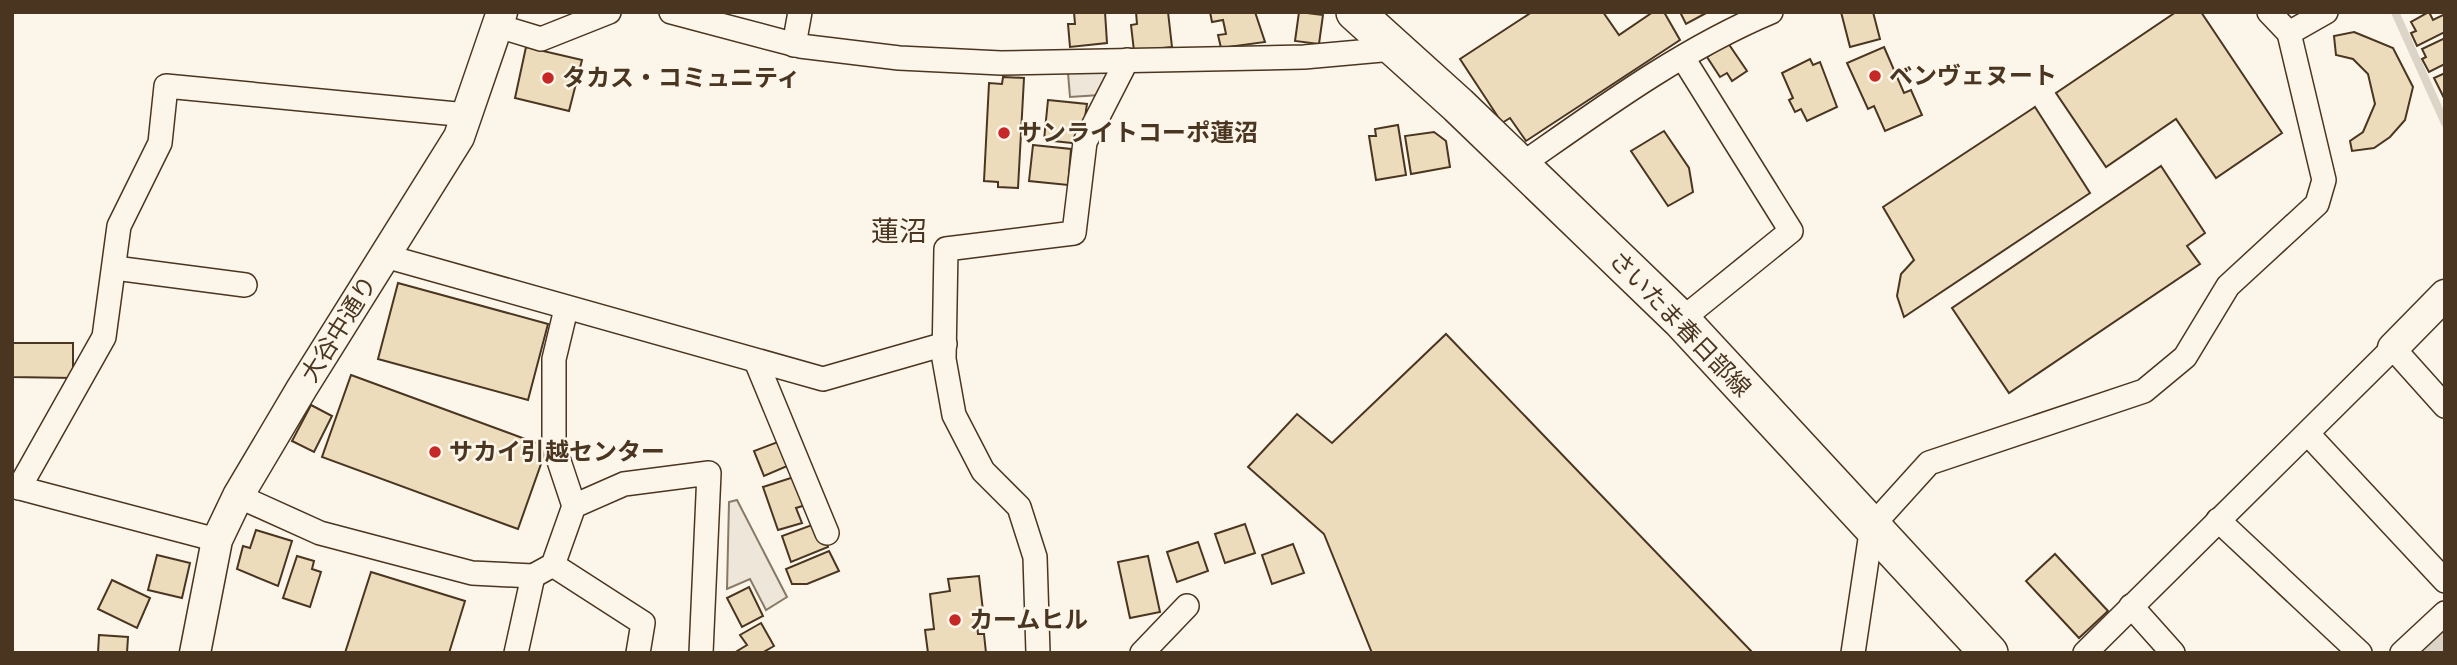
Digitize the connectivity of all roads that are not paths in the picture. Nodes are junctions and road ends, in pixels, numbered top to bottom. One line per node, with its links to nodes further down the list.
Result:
1 (609, 12): 8 (street)
2 (671, 12): 10 (street)
3 (800, 12): 10 (street)
4 (1354, 12): 11 (main road, さいたま春日部線)
5 (1771, 12): 12 (street)
6 (2269, 12): 9 (street)
7 (2326, 12): 9 (street)
8 (500, 19): 14 (street, 大谷中通り)
9 (2289, 33): 31 (street)
10 (794, 45): 13 (street)
11 (1393, 49): 13 (street); 15 (main road, さいたま春日部線)
12 (1682, 58): 15 (street); 21 (street)
13 (1127, 60): 22 (street)
14 (467, 115): 16 (street, 大谷中通り); 17 (street)
15 (1521, 165): 21 (main road, さいたま春日部線)
16 (385, 256): 20 (street); 28 (street, 大谷中通り)
17 (115, 268): 18 (street); 27 (street)
18 (246, 285)
19 (2445, 295): 23 (street)
20 (566, 309): 24 (street); 29 (street)
21 (1681, 320): 31 (main road, さいたま春日部線)
22 (945, 344): 24 (street); 44 (street)
23 (2393, 348): 25 (street); 26 (street)
24 (757, 361): 32 (street)
25 (2445, 406)
26 (2308, 434): 30 (street); 36 (street)
27 (15, 487): 33 (street)
28 (238, 496): 33 (street, 大谷中通り); 35 (street)
29 (574, 506): 34 (street); 43 (street)
30 (2218, 520): 38 (street); 50 (street)
31 (1872, 526): 46 (street); 47 (main road, さいたま春日部線)
32 (827, 533)
33 (217, 540): 40 (street, 大谷中通り)
34 (554, 565): 35 (street); 42 (street)
35 (533, 576): 41 (street)
36 (2445, 581)
37 (1187, 606): 45 (street)
38 (2131, 606): 48 (street); 49 (street)
39 (2445, 613): 51 (street)
40 (195, 653)
41 (516, 653)
42 (638, 653)
43 (701, 653)
44 (1038, 653)
45 (1142, 653)
46 (1853, 653)
47 (1989, 653)
48 (2085, 653)
49 (2173, 653)
50 (2360, 653)
51 (2402, 653)

